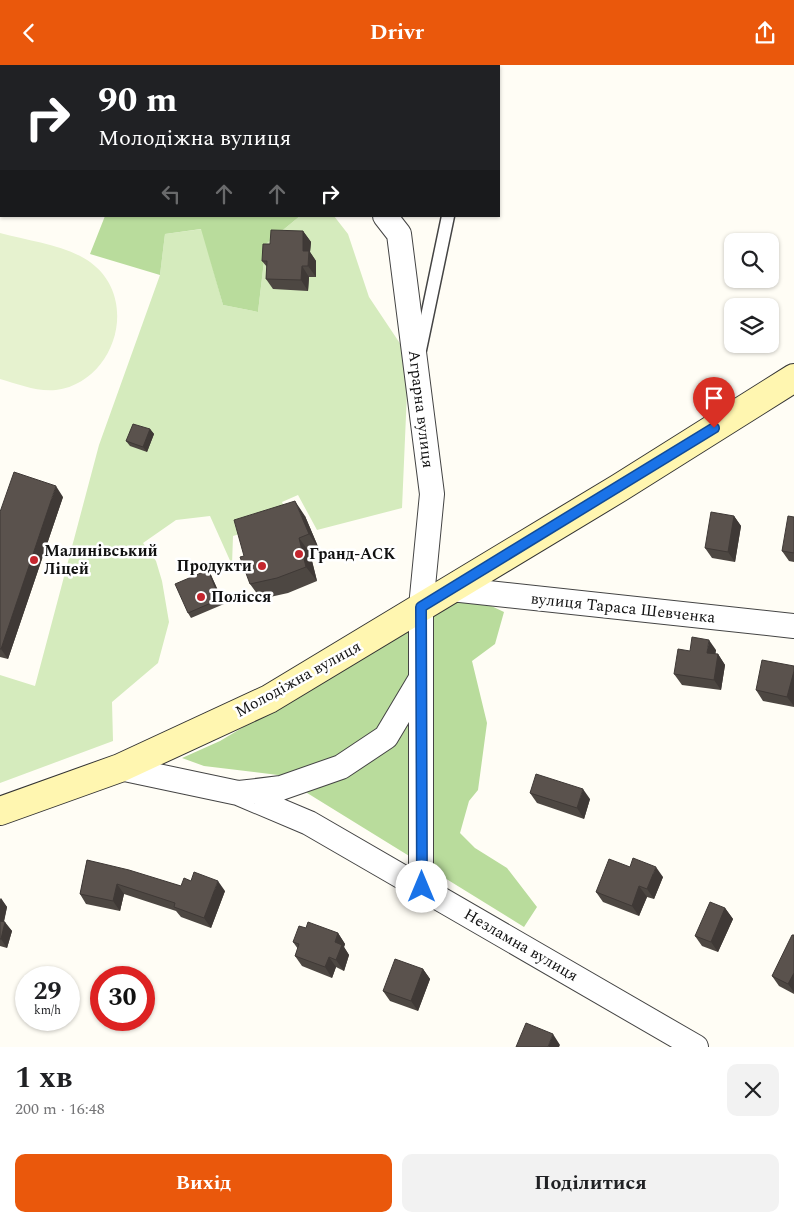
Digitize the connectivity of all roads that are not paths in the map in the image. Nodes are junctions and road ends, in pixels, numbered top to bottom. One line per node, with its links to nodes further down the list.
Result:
1 (386, 217): 3 (street, Аграрна вулиця)
2 (448, 217): 3 (lane)
3 (416, 370): 6 (street, Аграрна вулиця)
4 (794, 378): 5 (street, Молодіжна вулиця)
5 (451, 589): 6 (street, Молодіжна вулиця); 7 (street, вулиця Тараса Шевченка)
6 (421, 607): 8 (street, Аграрна вулиця); 9 (street, Молодіжна вулиця)
7 (794, 626)
8 (420, 680): 10 (street); 12 (street, Аграрна вулиця)
9 (120, 768): 10 (street, Незламна вулиця); 11 (street, Молодіжна вулиця)
10 (238, 793): 12 (street, Незламна вулиця)
11 (0, 811)
12 (422, 887): 13 (street, Незламна вулиця)
13 (696, 1047)

